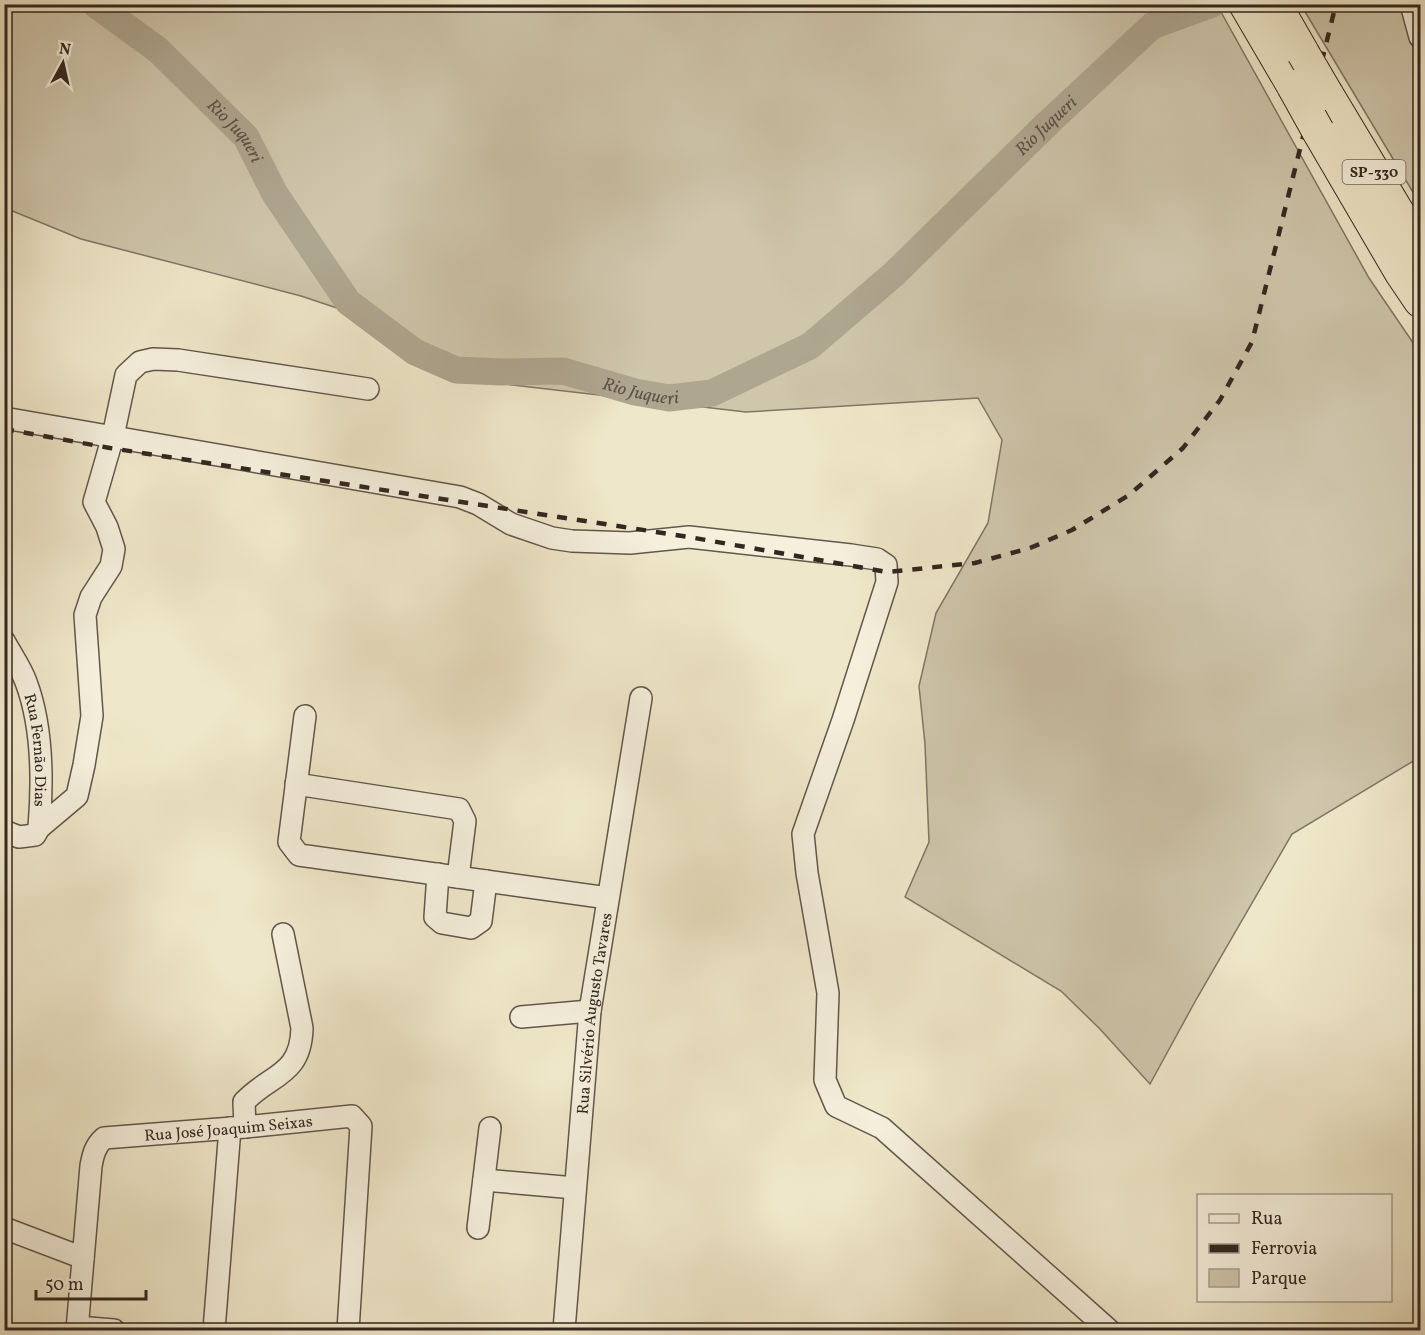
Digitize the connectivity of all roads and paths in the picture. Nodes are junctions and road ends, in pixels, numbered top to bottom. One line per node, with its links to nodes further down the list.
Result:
1 (1245, 4): 3 (highway, SP-330)
2 (1410, 4): 4 (street)
3 (1274, 21): 5 (highway, SP-330, bridge); 6 (highway, SP-330, bridge)
4 (1420, 37)
5 (1420, 249)
6 (1420, 302)
7 (368, 389): 9 (street)
8 (4, 418): 9 (street)
9 (113, 436): 14 (street); 34 (street)
10 (4, 641): 14 (street, Rua Fernão Dias)
11 (641, 698): 18 (street, Rua Silvério Augusto Tavares)
12 (305, 716): 13 (street)
13 (296, 784): 16 (street); 16 (street)
14 (39, 828): 15 (street)
15 (4, 831)
16 (448, 876): 17 (street); 17 (street)
17 (486, 881): 18 (street)
18 (608, 898): 20 (street, Rua Silvério Augusto Tavares)
19 (283, 934): 22 (street)
20 (590, 1011): 21 (street); 25 (street, Rua Silvério Augusto Tavares)
21 (521, 1017)
22 (237, 1127): 28 (street, Rua José Joaquim Seixas); 31 (street); 32 (street, Rua José Joaquim Seixas)
23 (490, 1128): 24 (street)
24 (484, 1180): 25 (street); 27 (street)
25 (575, 1188): 33 (street, Rua Silvério Augusto Tavares)
26 (4, 1228): 28 (street)
27 (478, 1228)
28 (83, 1258): 29 (street)
29 (77, 1329): 30 (street)
30 (114, 1330)
31 (214, 1330)
32 (348, 1330)
33 (564, 1330)
34 (1109, 1330)

